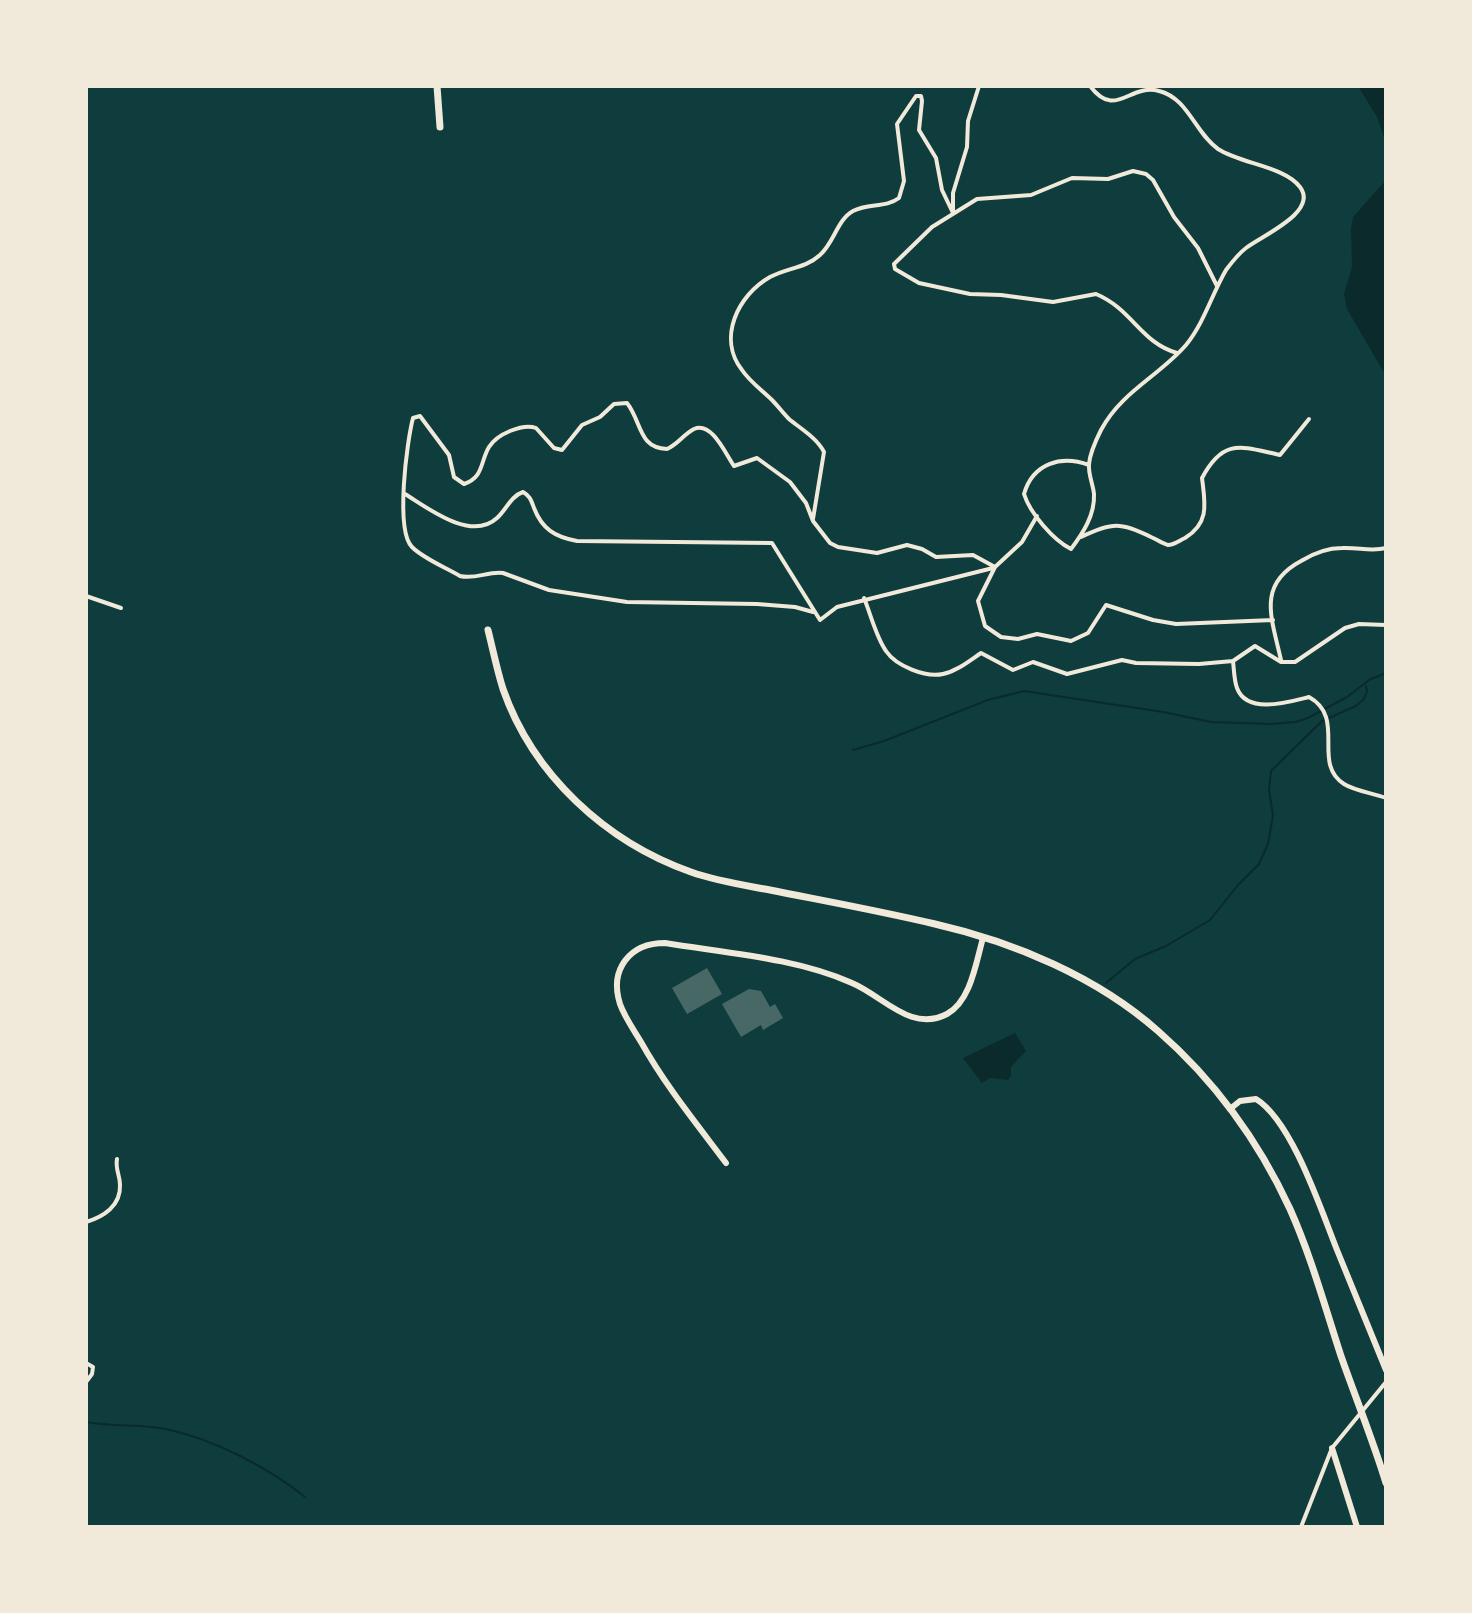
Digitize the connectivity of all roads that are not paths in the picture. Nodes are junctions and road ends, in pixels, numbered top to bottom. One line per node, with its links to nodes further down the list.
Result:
1 (437, 86): 4 (highway)
2 (979, 86): 5 (street)
3 (1090, 86): 6 (street)
4 (440, 127)
5 (953, 213): 6 (street); 7 (street); 12 (street)
6 (1218, 288): 7 (street)
7 (1177, 353): 9 (street)
8 (1309, 419): 13 (street)
9 (1089, 465): 11 (street); 13 (street)
10 (403, 494): 12 (street); 19 (street); 19 (street)
11 (1037, 516): 13 (street); 15 (street)
12 (813, 521): 15 (street)
13 (1079, 538)
14 (1386, 548): 20 (street)
15 (995, 567): 17 (street); 20 (street)
16 (86, 596): 18 (street)
17 (864, 598): 19 (street); 23 (street)
18 (121, 608)
19 (813, 612)
20 (1273, 620): 24 (street)
21 (1386, 625): 24 (street)
22 (488, 630): 26 (highway)
23 (1233, 661): 24 (street); 25 (street)
24 (1281, 662)
25 (1386, 798)
26 (983, 938): 27 (highway); 29 (street)
27 (1230, 1109): 32 (street); 36 (highway)
28 (117, 1159): 30 (street)
29 (726, 1163)
30 (86, 1222)
31 (86, 1363): 33 (street)
32 (1386, 1370)
33 (86, 1382)
34 (1386, 1382): 35 (street)
35 (1332, 1448): 37 (street); 38 (street)
36 (1386, 1483)
37 (1301, 1527)
38 (1357, 1527)

